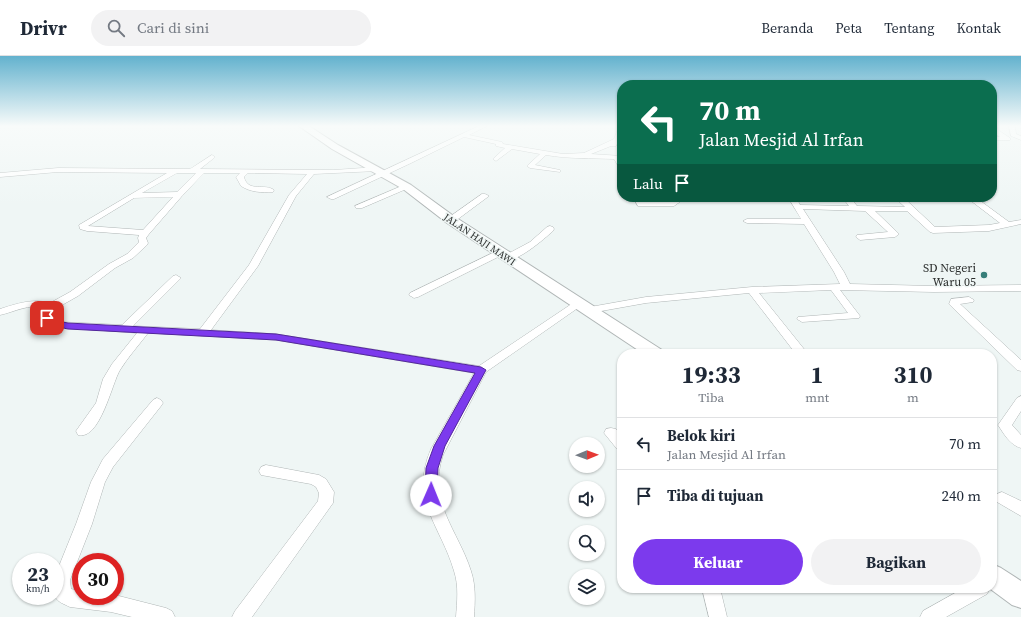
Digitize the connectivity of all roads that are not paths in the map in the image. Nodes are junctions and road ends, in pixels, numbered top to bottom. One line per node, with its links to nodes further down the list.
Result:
1 (345, 152): 15 (street, JALAN HAJI MAWI)
2 (428, 152): 15 (street)
3 (505, 152): 10 (street)
4 (540, 152): 6 (street)
5 (590, 152): 7 (street)
6 (545, 153): 7 (street); 16 (street)
7 (583, 155): 9 (street)
8 (212, 157): 12 (street)
9 (616, 157)
10 (496, 159)
11 (175, 171): 12 (street); 18 (street); 22 (street)
12 (192, 171): 13 (street)
13 (202, 171): 14 (street); 21 (street)
14 (247, 171): 17 (street); 20 (street)
15 (380, 171): 17 (street); 19 (street, JALAN HAJI MAWI); 24 (street)
16 (558, 171)
17 (312, 172): 58 (street)
18 (0, 174)
19 (408, 187): 31 (street); 36 (street, JALAN HAJI MAWI)
20 (270, 190)
21 (179, 194): 22 (street); 42 (street)
22 (132, 196): 42 (street)
23 (484, 196): 36 (street)
24 (331, 197)
25 (640, 202): 26 (street)
26 (676, 202)
27 (795, 202): 32 (street)
28 (850, 202): 33 (street)
29 (904, 202): 35 (street)
30 (977, 202): 40 (street)
31 (359, 206)
32 (798, 207): 33 (street); 38 (street)
33 (856, 209): 34 (street)
34 (868, 209): 35 (street); 43 (street)
35 (910, 210): 40 (street)
36 (451, 220): 44 (street, JALAN HAJI MAWI)
37 (747, 221): 38 (street)
38 (806, 222): 47 (street)
39 (1021, 222): 40 (street)
40 (1008, 224)
41 (550, 229): 44 (street)
42 (145, 233): 52 (street)
43 (860, 237)
44 (503, 255): 50 (street); 53 (street, JALAN HAJI MAWI)
45 (176, 278): 56 (street)
46 (834, 287): 47 (street); 49 (street); 55 (street)
47 (846, 287): 48 (street)
48 (1021, 288)
49 (752, 290): 53 (street); 60 (street)
50 (414, 295)
51 (969, 300): 61 (street)
52 (50, 307): 54 (street); 56 (street)
53 (585, 307): 59 (street, JALAN HAJI MAWI); 62 (street)
54 (0, 312)
55 (802, 319)
56 (125, 328): 57 (street)
57 (145, 330): 58 (street); 65 (street)
58 (203, 333): 62 (street)
59 (648, 349)
60 (798, 349)
61 (1021, 367)
62 (481, 370): 78 (street)
63 (1021, 401): 68 (street)
64 (158, 403): 76 (street)
65 (83, 431)
66 (611, 433): 67 (street)
67 (617, 440)
68 (1021, 442)
69 (266, 471): 77 (street)
70 (1002, 498): 71 (street)
71 (1021, 509)
72 (997, 585): 75 (street)
73 (711, 593): 79 (street)
74 (972, 593): 80 (street)
75 (1021, 596)
76 (166, 617)
77 (241, 617)
78 (465, 617)
79 (718, 617)
80 (929, 617)

